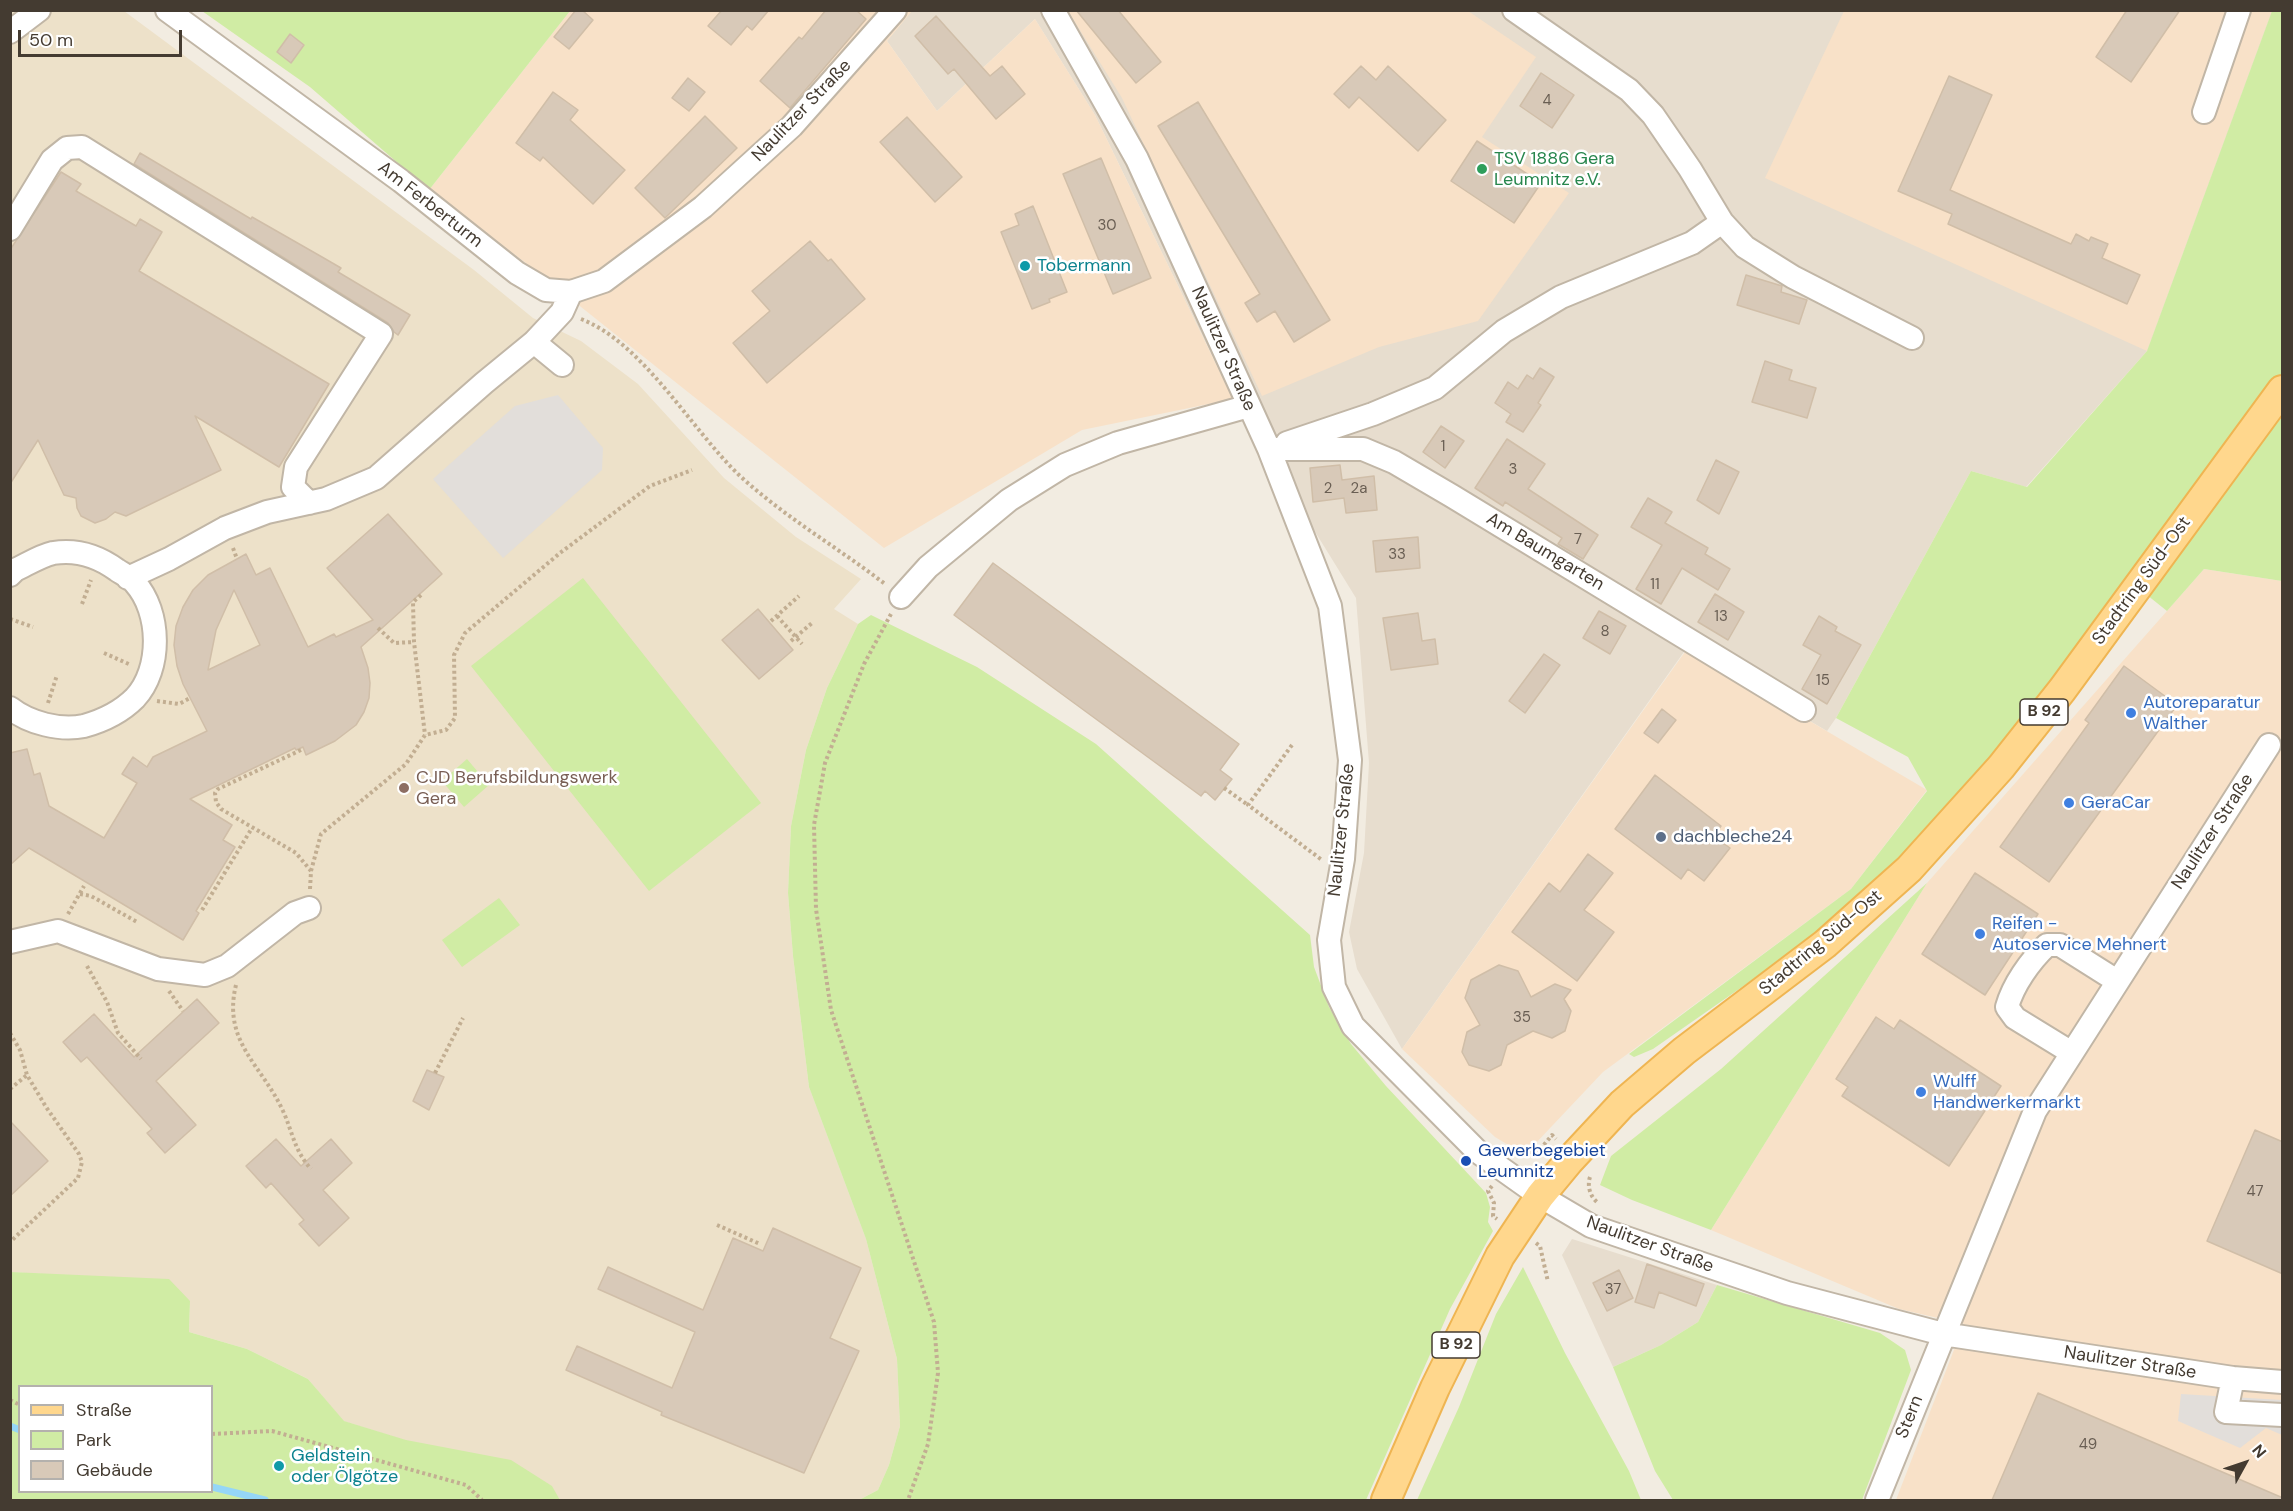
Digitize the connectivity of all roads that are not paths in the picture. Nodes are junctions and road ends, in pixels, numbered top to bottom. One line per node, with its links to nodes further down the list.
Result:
1 (39, 10): 7 (street)
2 (167, 10): 12 (street, Am Ferberturm)
3 (895, 10): 9 (street, Naulitzer Straße)
4 (1053, 10): 17 (street, Naulitzer Straße)
5 (1514, 10): 10 (street)
6 (2239, 10): 8 (street)
7 (10, 32)
8 (2204, 112)
9 (703, 207): 12 (street, Am Ferberturm)
10 (1722, 222): 13 (street); 18 (street)
11 (10, 229): 19 (street)
12 (571, 292): 14 (street)
13 (1912, 338)
14 (534, 342): 15 (street); 19 (street)
15 (562, 365)
16 (2282, 391): 30 (main road, Stadtring Süd-Ost / B 92)
17 (1249, 406): 18 (street, Naulitzer Straße); 22 (street)
18 (1269, 449): 24 (street, Am Baumgarten); 30 (street, Naulitzer Straße)
19 (309, 503): 21 (street)
20 (10, 575): 21 (street)
21 (128, 578): 23 (street)
22 (901, 597)
23 (10, 708)
24 (1804, 710)
25 (2269, 745): 28 (street, Naulitzer Straße)
26 (309, 908): 27 (street)
27 (10, 942)
28 (2117, 981): 29 (street, Naulitzer Straße); 29 (street)
29 (2072, 1053): 31 (street, Naulitzer Straße)
30 (1540, 1196): 31 (street, Naulitzer Straße); 35 (main road, Stadtring Süd-Ost / B 92)
31 (1943, 1334): 32 (street, Naulitzer Straße); 36 (street, Stern)
32 (2233, 1378): 33 (street, Naulitzer Straße); 34 (street)
33 (2283, 1382)
34 (2283, 1415)
35 (1386, 1500)
36 (1876, 1500)

